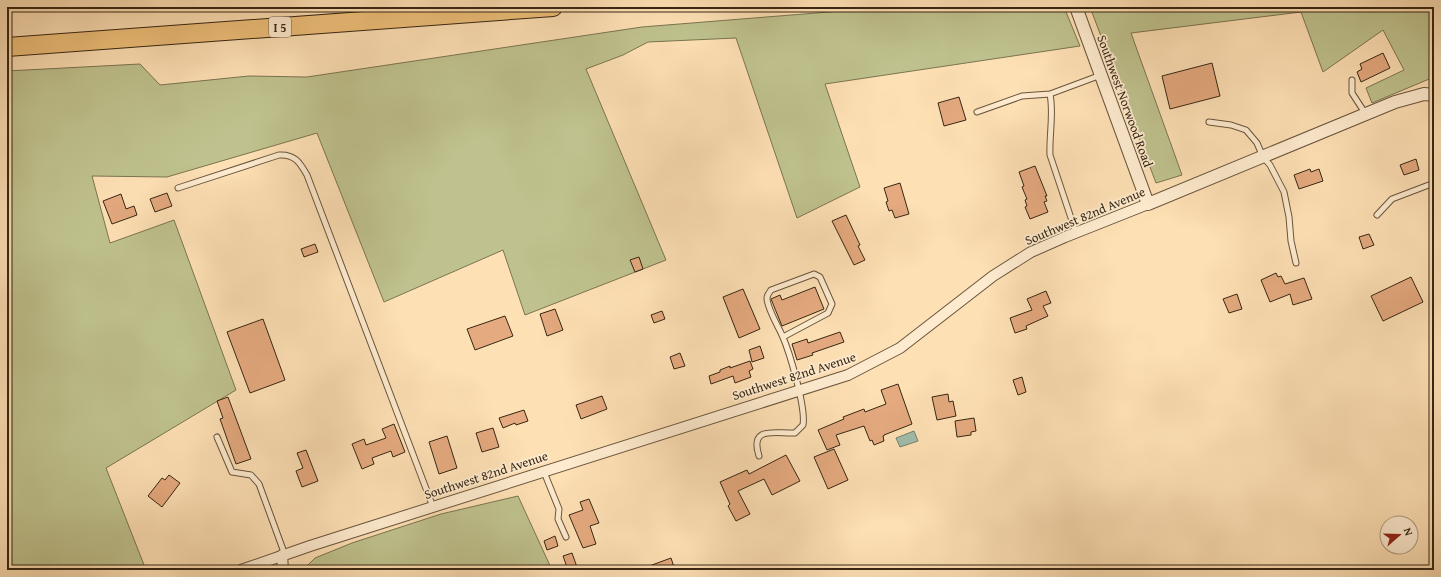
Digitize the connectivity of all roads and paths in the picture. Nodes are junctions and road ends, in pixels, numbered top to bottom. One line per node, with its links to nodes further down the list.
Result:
1 (553, 7): 3 (highway, I 5)
2 (1077, 9): 4 (street, Southwest Norwood Road)
3 (7, 47)
4 (1101, 75): 6 (lane); 14 (street, Southwest Norwood Road)
5 (1352, 80): 9 (lane)
6 (1050, 94): 8 (lane); 16 (lane)
7 (1434, 95): 9 (street, Southwest 82nd Avenue)
8 (977, 112)
9 (1366, 114): 11 (street, Southwest 82nd Avenue)
10 (1209, 122): 11 (lane)
11 (1263, 157): 14 (street, Southwest 82nd Avenue); 17 (lane)
12 (1434, 183): 15 (lane)
13 (178, 188): 23 (lane)
14 (1148, 204): 16 (street, Southwest 82nd Avenue)
15 (1377, 215)
16 (1076, 233): 19 (street, Southwest 82nd Avenue)
17 (1296, 263)
18 (783, 337): 18 (lane); 19 (lane)
19 (799, 390): 21 (lane); 22 (street, Southwest 82nd Avenue)
20 (217, 437): 25 (lane)
21 (758, 456)
22 (544, 472): 23 (street, Southwest 82nd Avenue); 24 (lane)
23 (433, 507): 25 (street, Southwest 82nd Avenue)
24 (566, 537)
25 (283, 555): 26 (street, Southwest 82nd Avenue); 27 (street)
26 (242, 570)
27 (283, 570)

